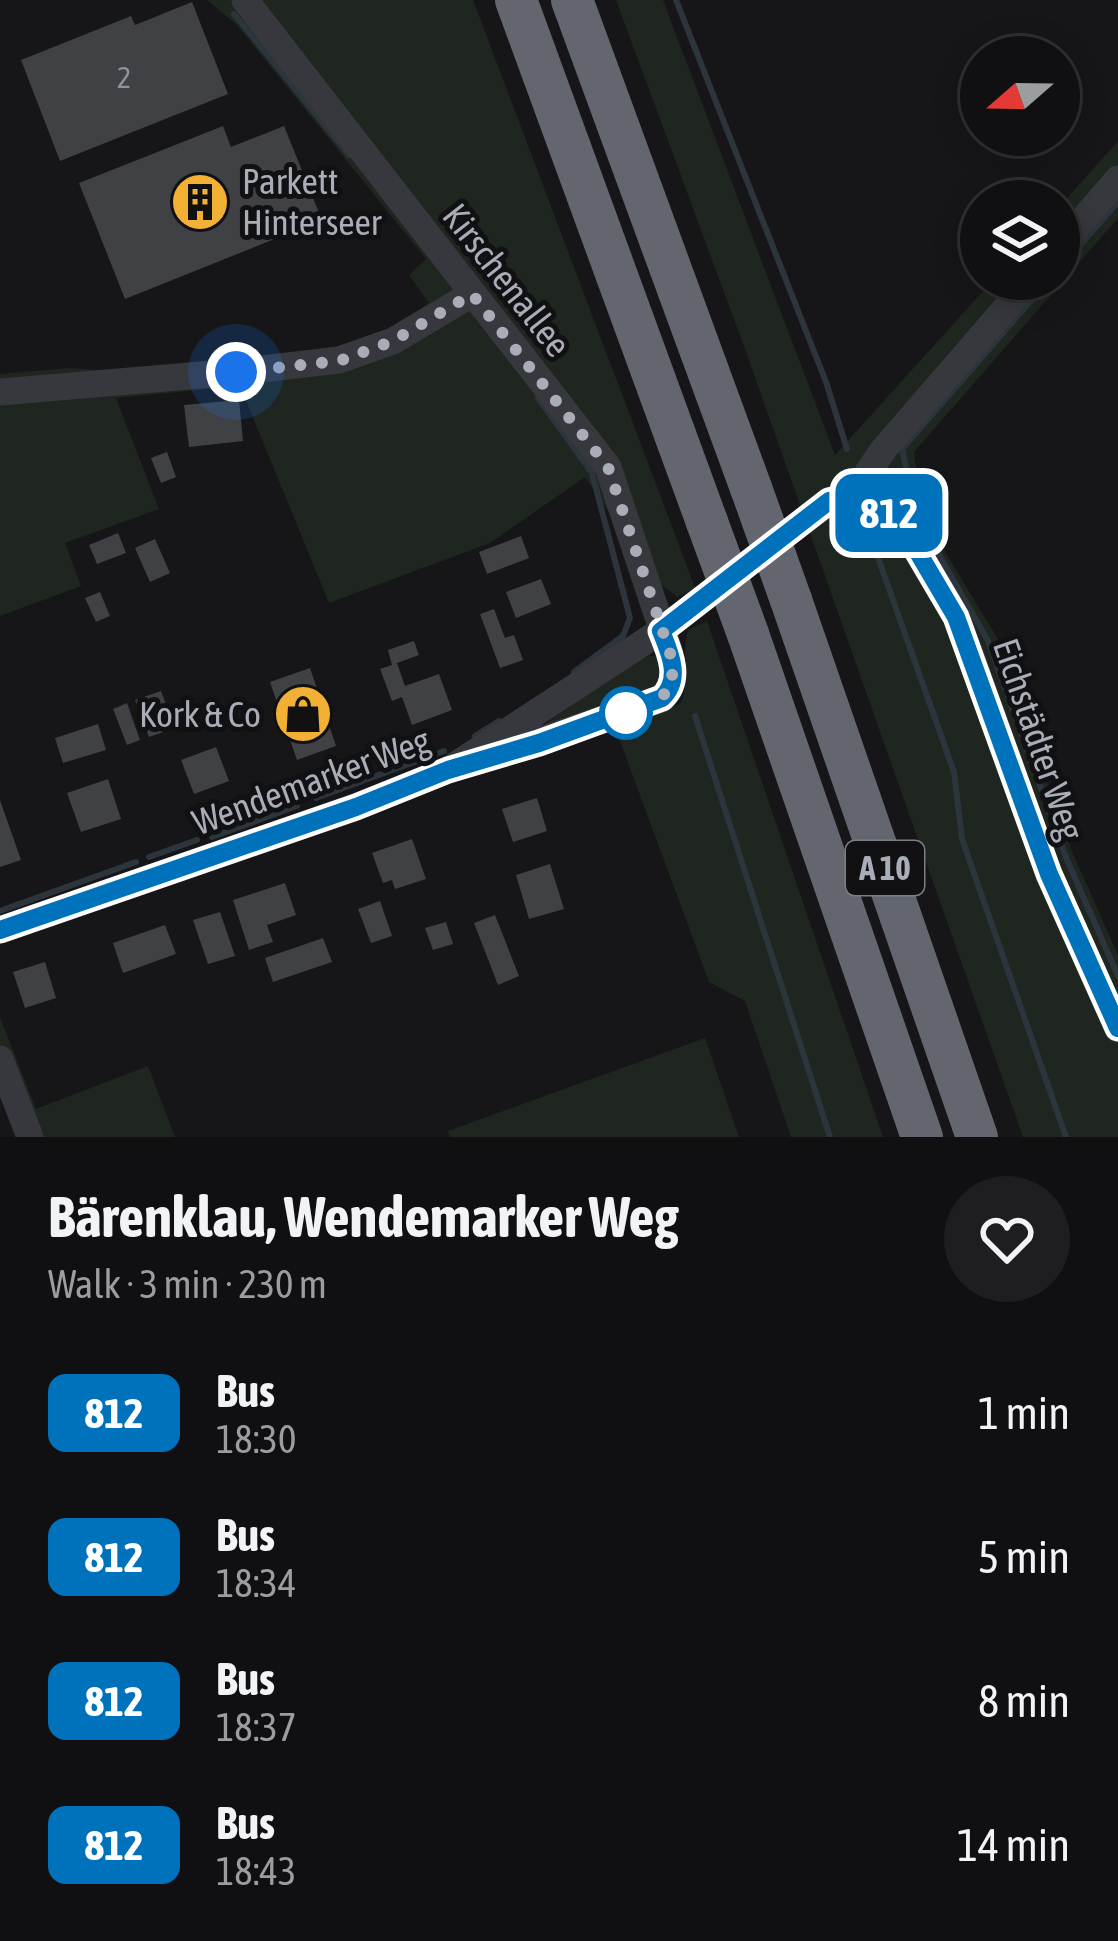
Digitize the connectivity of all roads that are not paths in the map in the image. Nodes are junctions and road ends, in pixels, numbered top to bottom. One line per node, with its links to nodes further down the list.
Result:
1 (245, 0): 6 (street, Kirschenallee)
2 (516, 0): 16 (highway, A 10, bridge)
3 (572, 0): 17 (highway, A 10, bridge)
4 (1118, 178): 5 (street)
5 (1080, 222)
6 (472, 294): 8 (street); 10 (street, Kirschenallee)
7 (1013, 300): 9 (street)
8 (0, 392)
9 (860, 496): 10 (street, Wendemarker Weg); 13 (street, Eichstädter Weg)
10 (661, 631): 11 (street, Wendemarker Weg); 11 (street, Kirschenallee)
11 (448, 770): 12 (street, Wendemarker Weg)
12 (0, 930)
13 (1118, 1028)
14 (0, 1059): 15 (street)
15 (30, 1137)
16 (922, 1137)
17 (977, 1137)

